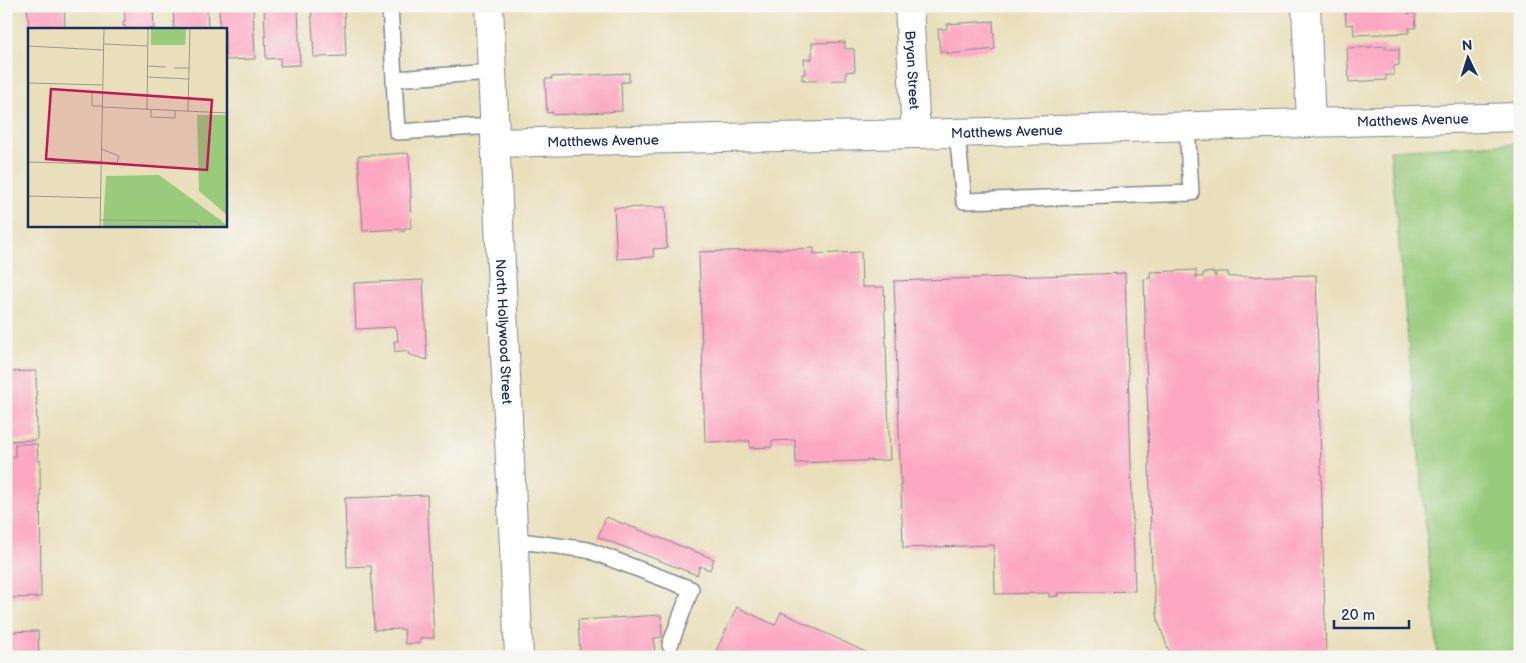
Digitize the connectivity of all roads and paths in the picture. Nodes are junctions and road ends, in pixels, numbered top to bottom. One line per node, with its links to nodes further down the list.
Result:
1 (390, 6): 6 (lane)
2 (489, 6): 5 (street, North Hollywood Street)
3 (909, 6): 12 (street, Bryan Street)
4 (1306, 6): 8 (street)
5 (492, 72): 6 (lane); 11 (street, North Hollywood Street)
6 (394, 79): 11 (lane)
7 (1520, 117): 8 (street, Matthews Avenue)
8 (1311, 122): 9 (street, Matthews Avenue)
9 (1187, 126): 10 (street, Matthews Avenue); 10 (lane)
10 (957, 133): 12 (street, Matthews Avenue)
11 (495, 134): 12 (street, Matthews Avenue); 13 (street, North Hollywood Street)
12 (916, 134)
13 (514, 540): 14 (lane); 15 (street, North Hollywood Street)
14 (670, 645)
15 (519, 657)

